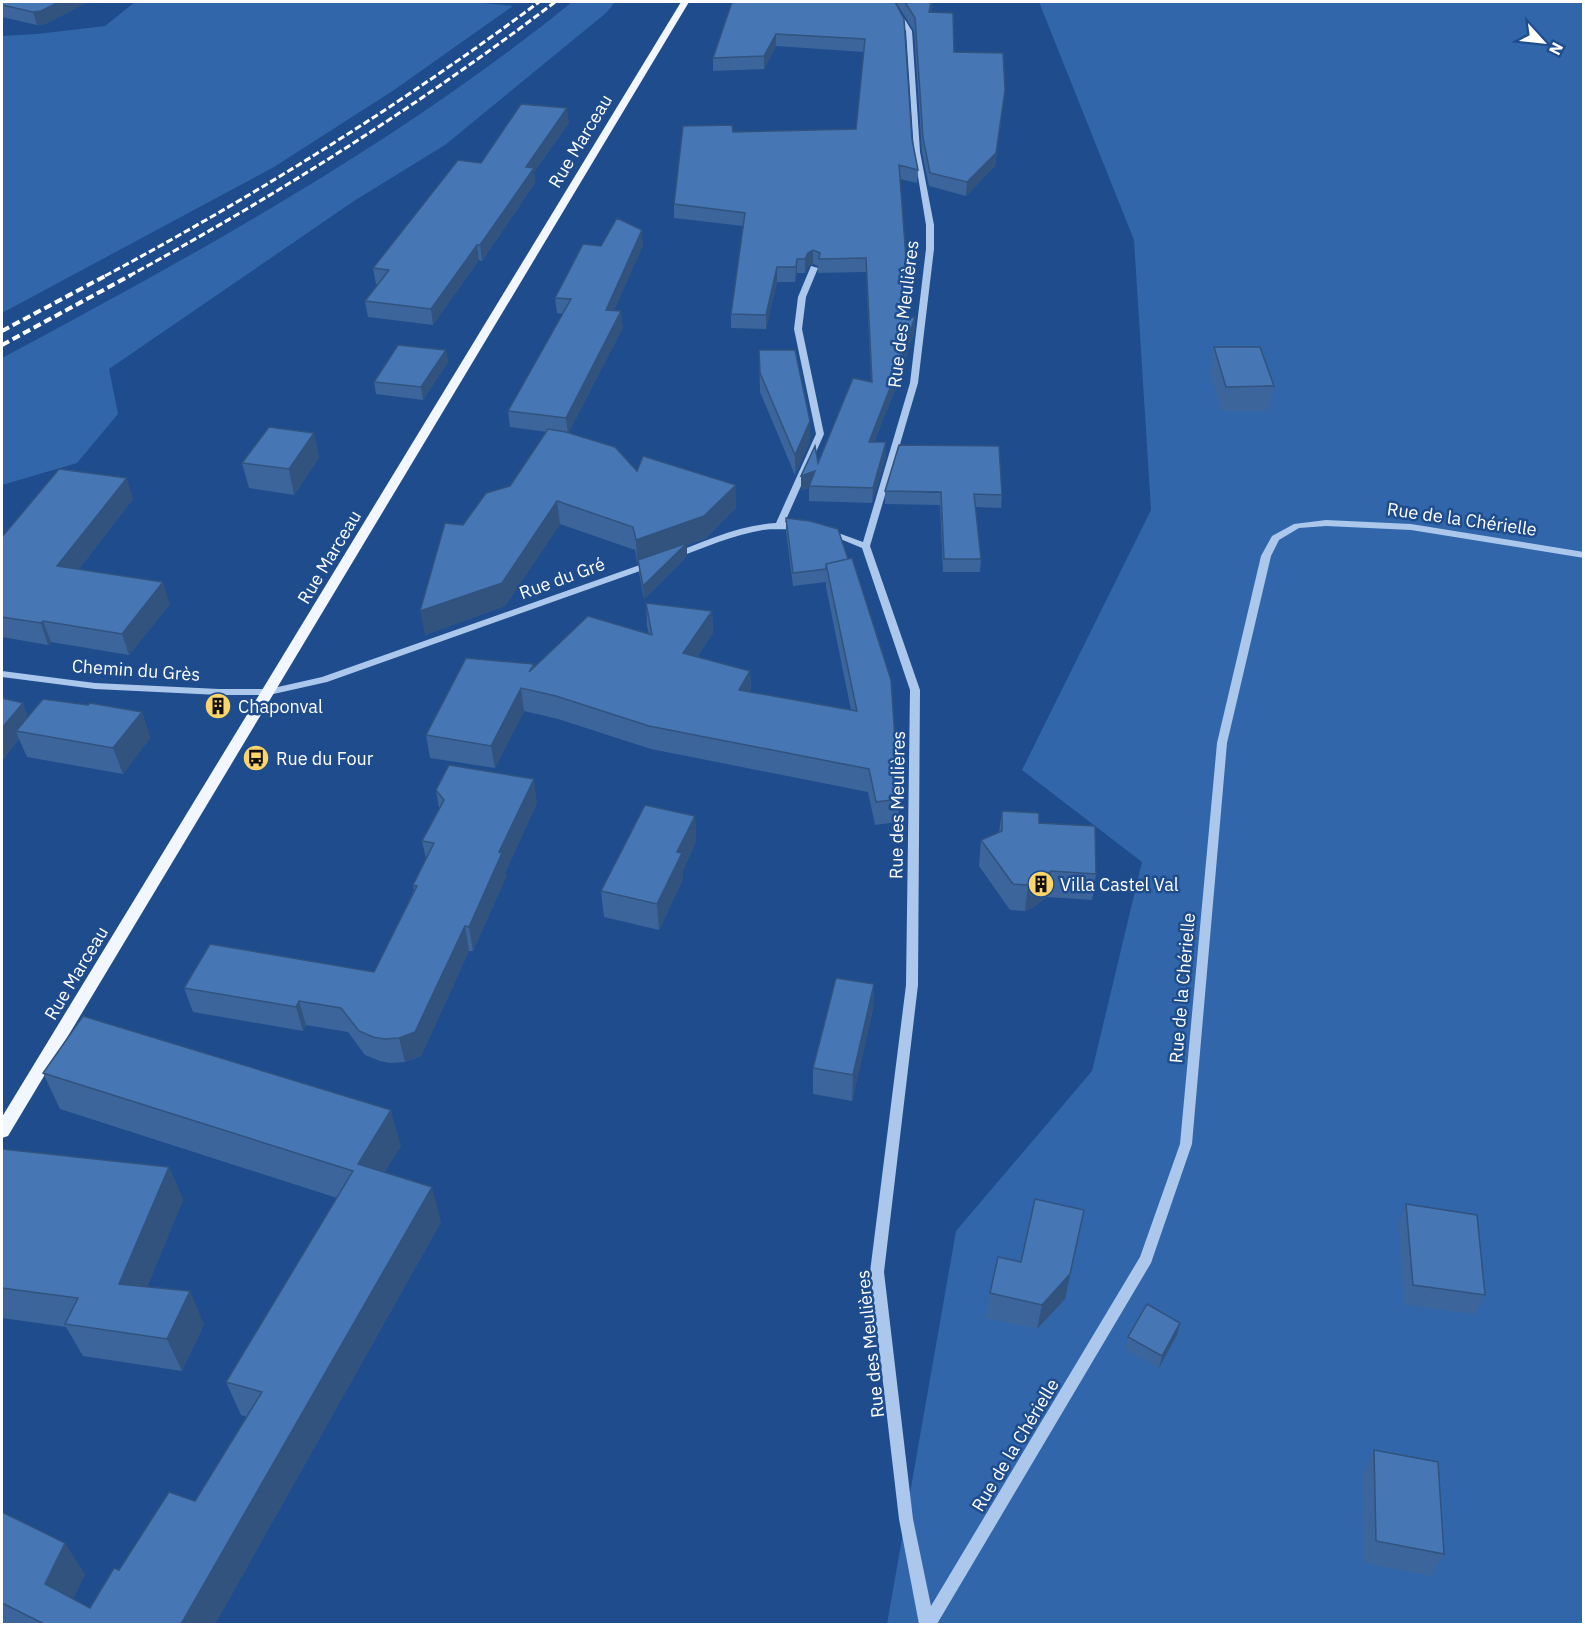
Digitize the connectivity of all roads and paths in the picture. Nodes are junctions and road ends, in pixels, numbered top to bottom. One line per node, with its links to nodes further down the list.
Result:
1 (685, 2): 8 (main road, Rue Marceau)
2 (891, 2): 5 (street, Rue des Meulières)
3 (814, 268): 4 (street)
4 (780, 523): 5 (street, Rue du Gré); 8 (street, Rue du Gré)
5 (866, 546): 10 (street, Rue des Meulières)
6 (1584, 555): 10 (street, Rue de la Chérielle)
7 (2, 674): 8 (street, Chemin du Grès)
8 (269, 692): 9 (main road, Rue Marceau)
9 (2, 1131)
10 (928, 1624)

